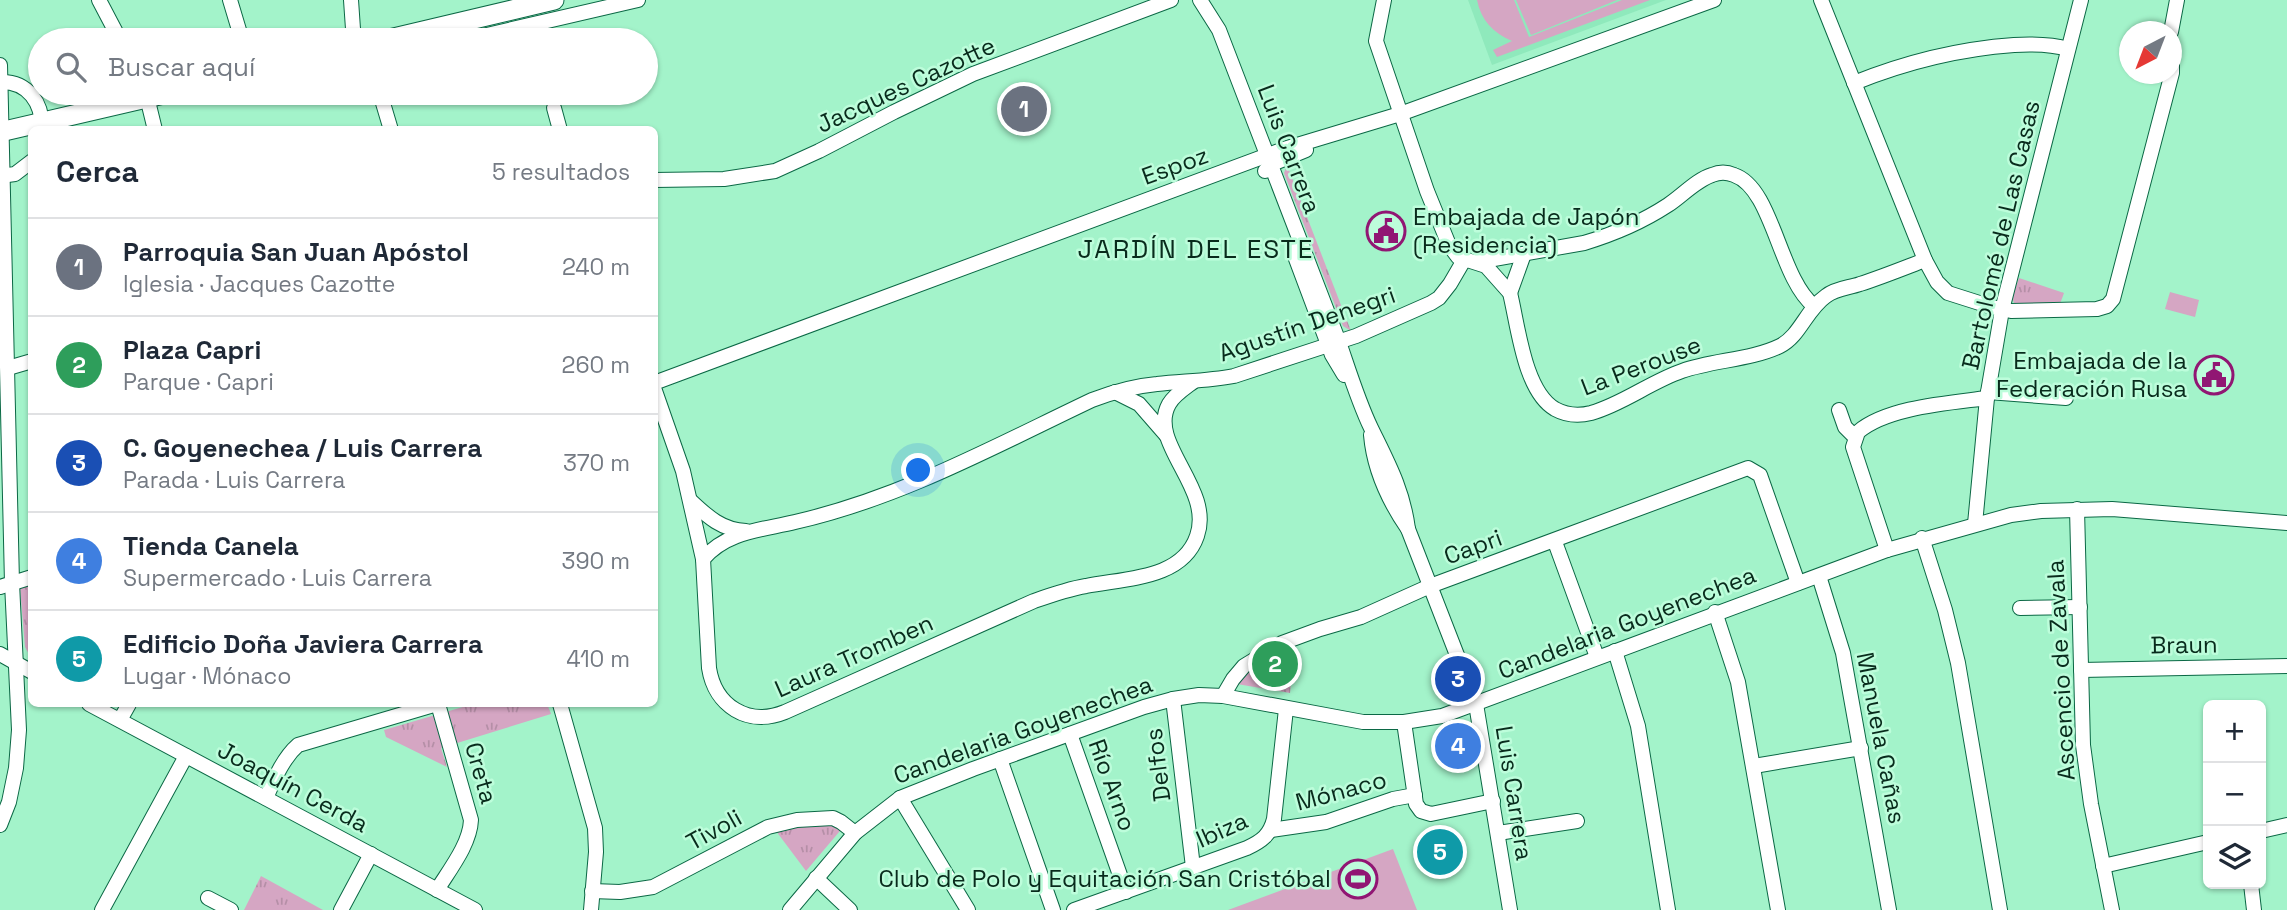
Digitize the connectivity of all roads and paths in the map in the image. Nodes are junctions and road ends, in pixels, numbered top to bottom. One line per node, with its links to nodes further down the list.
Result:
1 (99, 0): 15 (street)
2 (230, 0): 16 (street)
3 (351, 0): 17 (street)
4 (554, 0): 18 (main road)
5 (638, 0): 19 (street)
6 (1171, 0): 42 (street, Jacques Cazotte)
7 (1200, 0): 20 (street, Luis Carrera)
8 (1213, 0): 20 (street, Luis Carrera)
9 (1384, 0): 32 (street, La Perouse)
10 (1714, 0): 32 (street, Espoz)
11 (1821, 0): 24 (street)
12 (2081, 0): 21 (street, Bartolomé de Las Casas)
13 (2178, 2): 14 (street)
14 (2174, 21)
15 (114, 28)
16 (238, 28)
17 (353, 28)
18 (438, 28)
19 (517, 28)
20 (1219, 30): 39 (street, Luis Carrera)
21 (2068, 49): 24 (street); 48 (street, Bartolomé de Las Casas)
22 (0, 65): 23 (street)
23 (0, 82): 26 (street); 38 (street)
24 (1854, 83): 44 (street)
25 (2169, 84): 48 (street)
26 (28, 92)
27 (39, 105): 33 (street)
28 (113, 105): 33 (main road)
29 (149, 105): 34 (street)
30 (384, 105): 35 (street)
31 (554, 108): 36 (street)
32 (1400, 114): 39 (street, Espoz); 45 (street, La Perouse)
33 (42, 126)
34 (154, 126)
35 (390, 126)
36 (559, 126)
37 (28, 128): 38 (main road)
38 (1, 131): 41 (street)
39 (1265, 163): 50 (street, Luis Carrera); 54 (street, Espoz)
40 (28, 164): 41 (street)
41 (2, 176): 49 (street)
42 (658, 180)
43 (1524, 254): 45 (street); 46 (street); 47 (street)
44 (1925, 260): 47 (street, La Perouse); 48 (street)
45 (1471, 261): 46 (street, La Perouse); 50 (street, Agustín Denegri)
46 (1510, 293): 47 (street, La Perouse)
47 (1814, 306)
48 (2002, 310): 56 (street, Bartolomé de Las Casas)
49 (3, 319): 52 (street)
50 (1334, 344): 53 (street, Agustín Denegri); 75 (street, Luis Carrera)
51 (28, 362): 52 (street)
52 (8, 368): 74 (street)
53 (1193, 382): 55 (street, Agustín Denegri); 60 (street)
54 (658, 385)
55 (1115, 392): 60 (street, Laura Tromben); 66 (street, Agustín Denegri)
56 (1987, 395): 58 (street); 61 (street); 65 (street, Bartolomé de Las Casas)
57 (658, 397): 62 (street, Laura Tromben)
58 (2066, 398)
59 (1839, 410): 61 (street)
60 (1167, 436): 70 (street, Laura Tromben)
61 (1855, 437): 69 (street)
62 (691, 501): 66 (street, Agustín Denegri); 70 (street, Laura Tromben)
63 (2077, 509): 64 (street, Candelaria Goyenechea); 65 (street, Candelaria Goyenechea); 76 (street, Ascencio de Zavala)
64 (2287, 523)
65 (1975, 524): 67 (street, Candelaria Goyenechea)
66 (751, 531): 70 (street, Agustín Denegri)
67 (1922, 538): 69 (street, Candelaria Goyenechea); 136 (street)
68 (1555, 542): 73 (street, Capri); 75 (street, Capri); 81 (street)
69 (1887, 550): 71 (street, Candelaria Goyenechea)
70 (703, 559)
71 (1818, 576): 73 (street, Candelaria Goyenechea); 98 (street, Manuela Cañas)
72 (28, 578): 74 (street)
73 (1798, 583): 78 (street, Candelaria Goyenechea)
74 (6, 585): 82 (street)
75 (1430, 586): 86 (street, Capri); 88 (street, Luis Carrera)
76 (2080, 607): 77 (street); 85 (street, Ascencio de Zavala)
77 (2020, 608)
78 (1715, 612): 79 (street, Candelaria Goyenechea); 101 (street)
79 (1615, 651): 81 (street, Candelaria Goyenechea); 133 (street)
80 (0, 654): 82 (street)
81 (1597, 657): 88 (street, Candelaria Goyenechea)
82 (16, 663): 84 (street); 107 (street)
83 (2287, 666): 85 (street, Braun)
84 (28, 670)
85 (2081, 670): 115 (street, Ascencio de Zavala)
86 (1223, 696): 87 (street, Candelaria Goyenechea); 94 (street, Candelaria Goyenechea)
87 (1173, 699): 97 (street, Candelaria Goyenechea); 116 (street, Delfos)
88 (1476, 704): 96 (street, Candelaria Goyenechea); 105 (street, Luis Carrera)
89 (95, 707): 95 (street, Joaquín Cerda)
90 (127, 707): 95 (street)
91 (428, 707): 103 (street)
92 (439, 707): 119 (street, Creta)
93 (561, 707): 122 (street)
94 (1286, 709): 96 (street, Candelaria Goyenechea); 109 (street, Ibiza)
95 (120, 720): 99 (street, Joaquín Cerda)
96 (1404, 722): 102 (street)
97 (1070, 734): 100 (street, Candelaria Goyenechea); 120 (street, Río Arno)
98 (1861, 748): 101 (street); 135 (street, Manuela Cañas)
99 (186, 756): 103 (street, Joaquín Cerda); 124 (street)
100 (1000, 759): 104 (street, Candelaria Goyenechea); 130 (street)
101 (1754, 766): 134 (street)
102 (1415, 795): 105 (street, Mónaco); 109 (street, Mónaco)
103 (266, 798): 114 (street, Joaquín Cerda)
104 (900, 798): 111 (street, Candelaria Goyenechea); 129 (street)
105 (1493, 801): 112 (street, Luis Carrera)
106 (1577, 821): 112 (street)
107 (0, 825)
108 (2287, 825): 110 (street)
109 (1271, 830): 116 (street, Ibiza)
110 (2266, 830)
111 (855, 833): 117 (street, Candelaria Goyenechea); 122 (street, Tivoli)
112 (1498, 833): 132 (street, Luis Carrera)
113 (2203, 843): 115 (street)
114 (371, 854): 119 (street, Joaquín Cerda); 125 (street)
115 (2103, 866): 137 (street, Ascencio de Zavala)
116 (1194, 867): 120 (street, Ibiza)
117 (816, 878): 127 (street, Candelaria Goyenechea); 128 (street)
118 (2252, 889): 138 (street)
119 (437, 890): 126 (street, Joaquín Cerda)
120 (1126, 892): 131 (street, Ibiza)
121 (208, 898): 123 (street)
122 (590, 904)
123 (225, 908)
124 (102, 910)
125 (341, 910)
126 (475, 910)
127 (790, 910)
128 (850, 910)
129 (968, 910)
130 (1053, 910)
131 (1074, 910)
132 (1510, 910)
133 (1668, 910)
134 (1778, 910)
135 (1889, 910)
136 (2000, 910)
137 (2112, 910)
138 (2254, 910)

